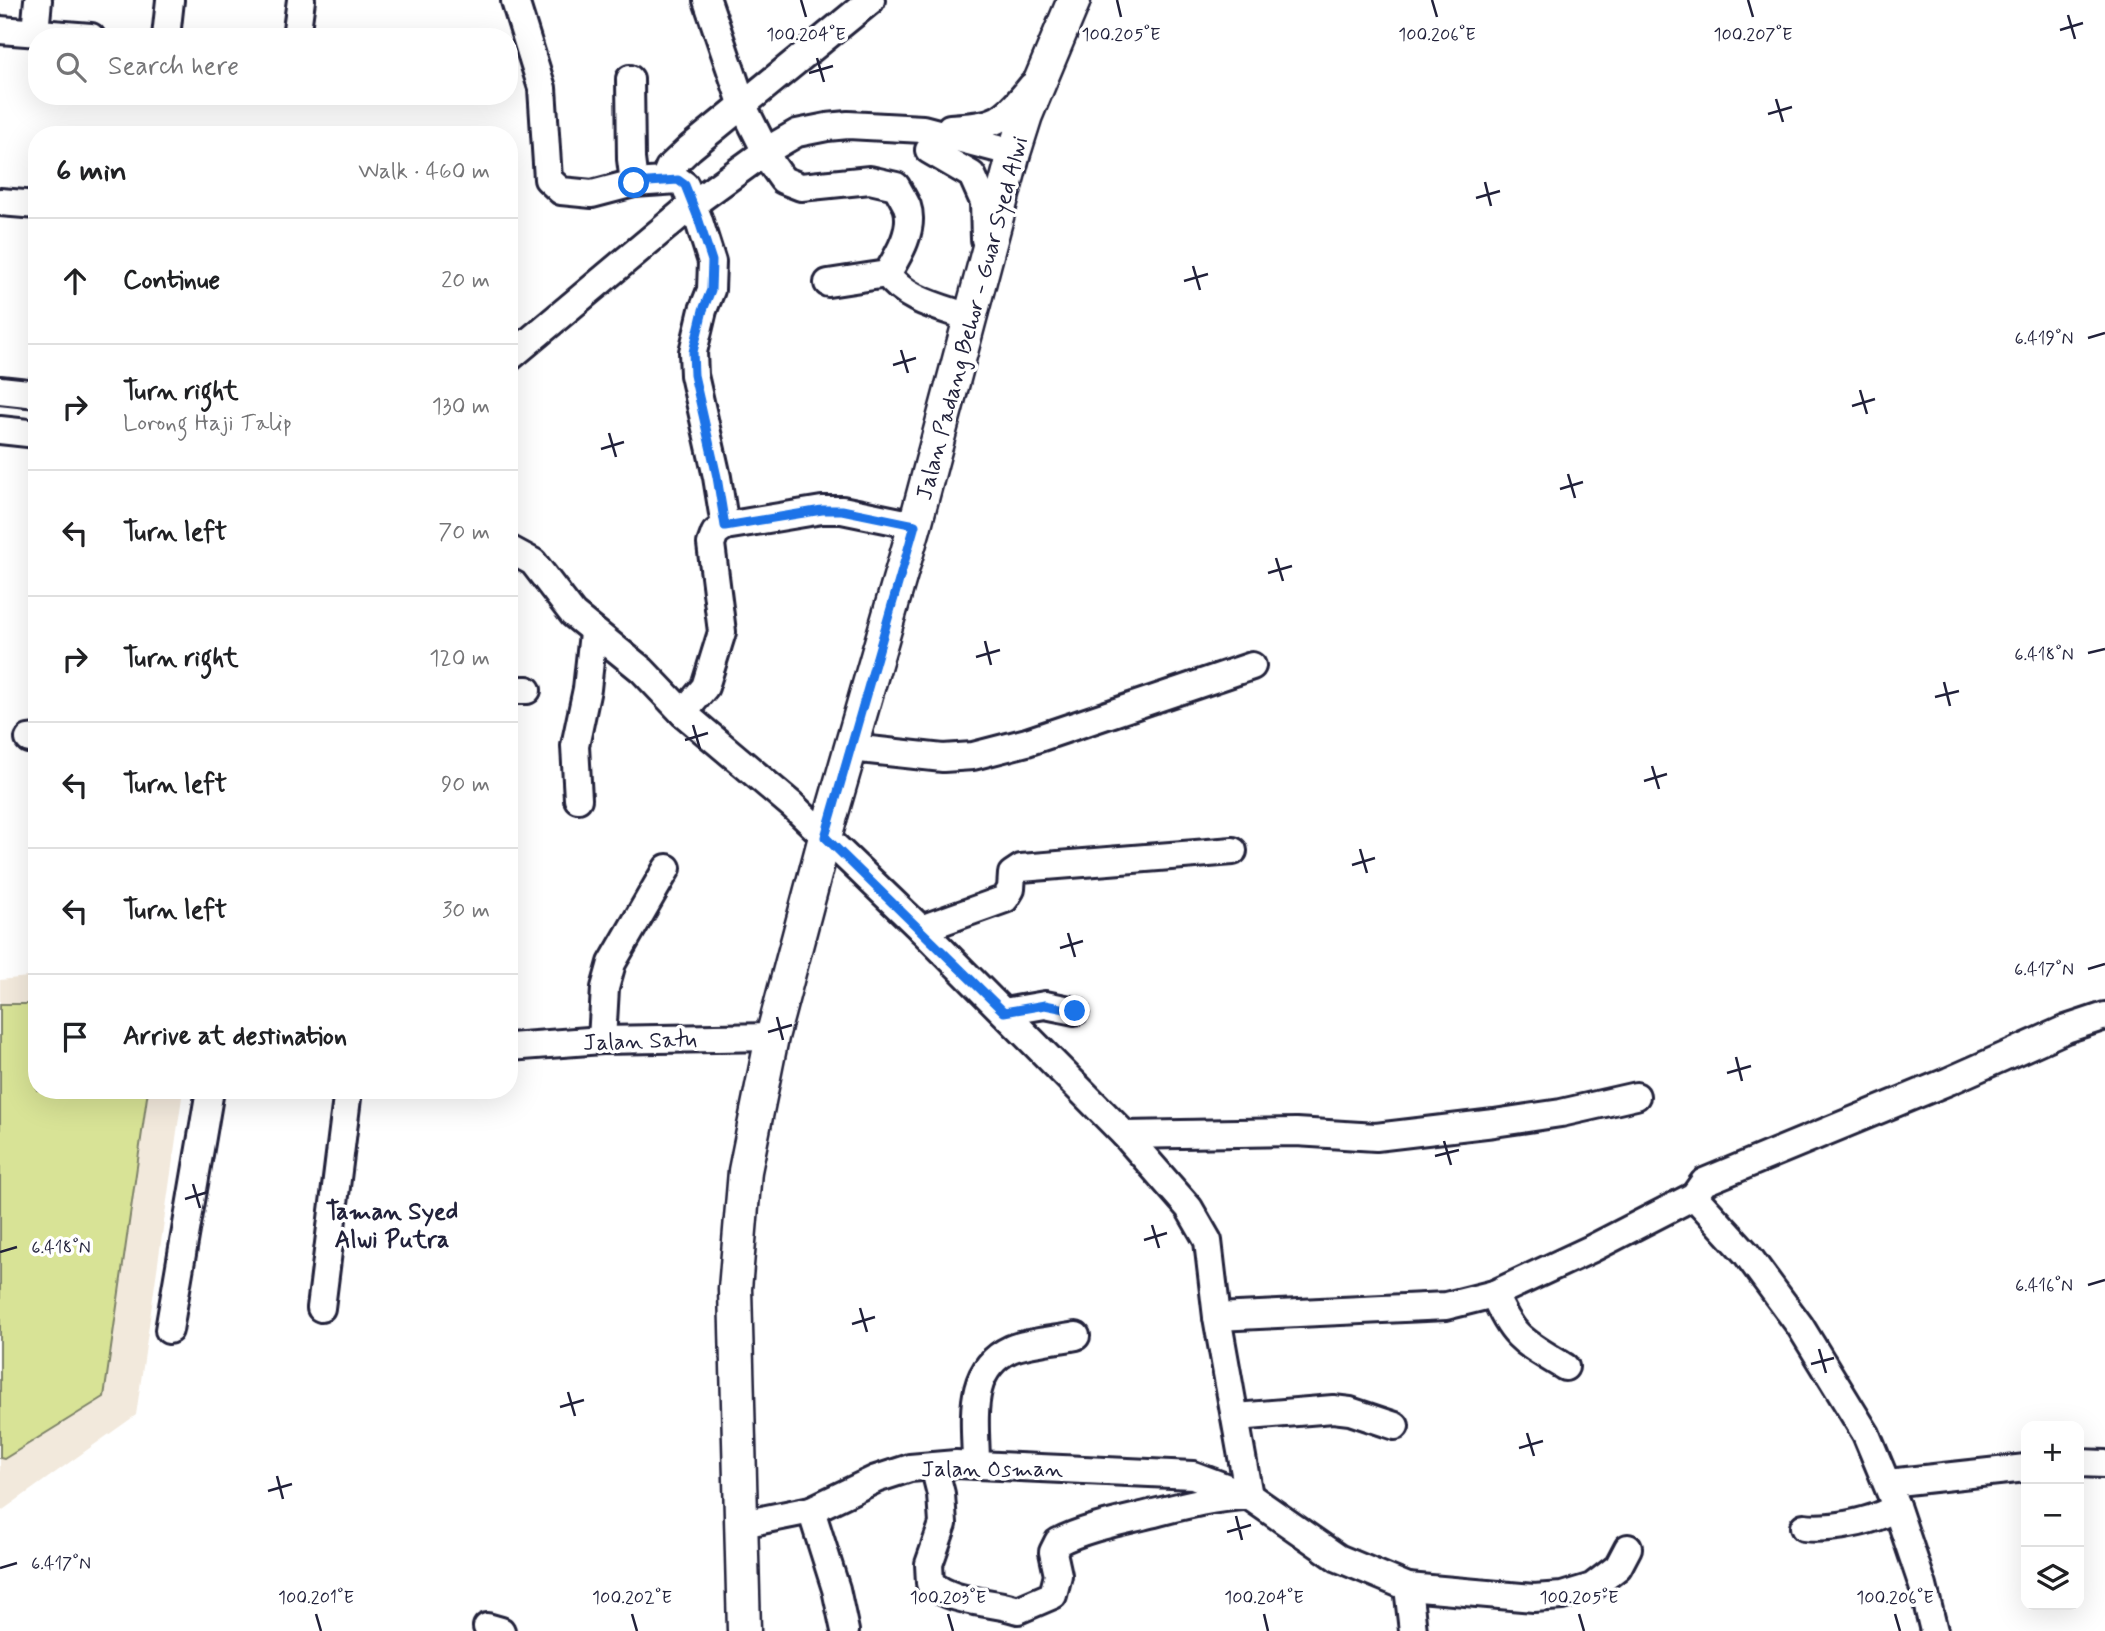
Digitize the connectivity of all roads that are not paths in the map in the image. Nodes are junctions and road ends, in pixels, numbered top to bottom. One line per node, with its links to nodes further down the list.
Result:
1 (38, 0): 8 (street)
2 (170, 0): 9 (street)
3 (301, 0): 10 (street)
4 (707, 0): 15 (street)
5 (871, 0): 15 (street)
6 (1074, 0): 13 (main road, Jalan Padang Behor - Guar Syed Alwi)
7 (515, 1): 20 (street)
8 (35, 28)
9 (167, 28)
10 (297, 28)
11 (0, 30): 12 (street)
12 (28, 32)
13 (1043, 72): 16 (street); 18 (main road, Jalan Padang Behor - Guar Syed Alwi)
14 (630, 79): 20 (street)
15 (743, 106): 17 (street); 19 (street)
16 (926, 139): 17 (street); 18 (street); 24 (street)
17 (766, 150): 23 (street); 25 (street)
18 (1012, 162): 24 (main road, Jalan Padang Behor - Guar Syed Alwi)
19 (664, 180): 20 (street); 23 (street)
20 (634, 183)
21 (0, 202): 22 (street)
22 (28, 204)
23 (693, 204): 28 (street); 34 (street)
24 (985, 258): 27 (main road, Jalan Padang Behor - Guar Syed Alwi)
25 (887, 274): 26 (street); 27 (street)
26 (828, 284)
27 (971, 318): 33 (main road, Jalan Padang Behor - Guar Syed Alwi)
28 (518, 350)
29 (0, 390): 30 (street)
30 (28, 393)
31 (0, 430): 32 (street)
32 (28, 433)
33 (915, 525): 34 (street); 39 (main road, Jalan Padang Behor - Guar Syed Alwi)
34 (725, 526): 38 (street)
35 (518, 554): 36 (street)
36 (593, 633): 38 (street); 40 (street)
37 (1252, 666): 39 (street)
38 (683, 713): 41 (street)
39 (851, 748): 41 (main road, Jalan Padang Behor - Guar Syed Alwi)
40 (578, 799)
41 (825, 837): 44 (street); 48 (main road, Jalan Padang Behor - Guar Syed Alwi)
42 (1233, 851): 44 (street)
43 (667, 868): 49 (street)
44 (921, 929): 46 (street)
45 (1075, 1011): 46 (street)
46 (1004, 1012): 54 (street)
47 (2105, 1016): 55 (street)
48 (772, 1037): 49 (street, Jalan Satu); 72 (main road, Jalan Padang Behor - Guar Syed Alwi)
49 (602, 1040): 50 (street, Jalan Satu)
50 (518, 1046)
51 (1636, 1096): 54 (street)
52 (208, 1099): 59 (street)
53 (347, 1099): 57 (street)
54 (1125, 1135): 58 (street)
55 (1693, 1196): 56 (street); 69 (street)
56 (1494, 1294): 58 (street); 61 (street)
57 (321, 1308)
58 (1217, 1317): 62 (street)
59 (169, 1330)
60 (1076, 1336): 66 (street)
61 (1565, 1367)
62 (1237, 1417): 63 (street); 70 (street)
63 (1395, 1426)
64 (2084, 1463): 65 (street)
65 (2105, 1464)
66 (976, 1465): 67 (street, Jalan Osman); 70 (street, Jalan Osman)
67 (934, 1466): 70 (street); 71 (street, Jalan Osman)
68 (2021, 1469): 69 (street)
69 (1892, 1495): 73 (street); 79 (street)
70 (1249, 1496): 75 (street, Jalan Osman)
71 (811, 1510): 72 (street, Jalan Osman); 77 (street)
72 (742, 1524): 76 (main road, Jalan Padang Behor - Guar Syed Alwi)
73 (1804, 1527)
74 (1628, 1548): 75 (street, Jalan Osman)
75 (1408, 1587): 78 (street)
76 (744, 1631)
77 (845, 1631)
78 (1413, 1631)
79 (1934, 1631)

